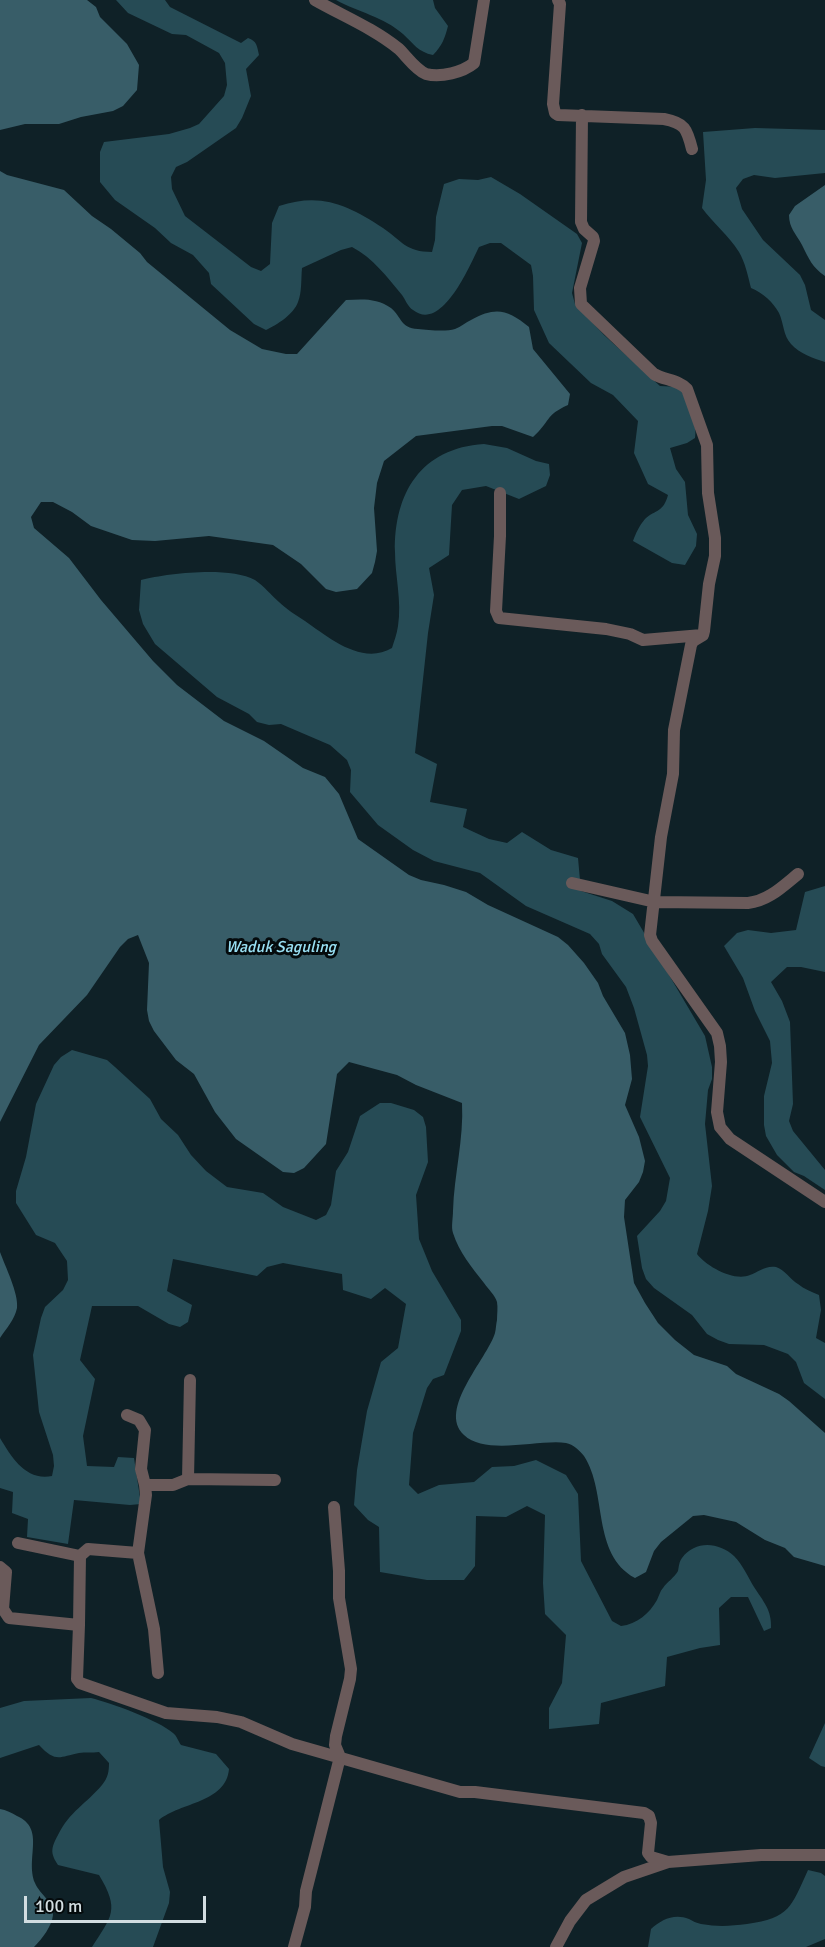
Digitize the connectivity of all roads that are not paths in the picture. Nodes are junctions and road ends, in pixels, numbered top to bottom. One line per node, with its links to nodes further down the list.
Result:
1 (315, 0): 2 (street)
2 (484, 0)
3 (558, 0): 4 (street)
4 (582, 115): 5 (street); 7 (street)
5 (692, 149)
6 (500, 493): 7 (street)
7 (703, 635): 10 (street)
8 (798, 874): 10 (street)
9 (572, 883): 10 (street)
10 (655, 902): 11 (street)
11 (825, 1202)
12 (190, 1380): 14 (street)
13 (127, 1415): 16 (street)
14 (188, 1479): 15 (street); 16 (street)
15 (275, 1480)
16 (145, 1485): 19 (street)
17 (334, 1507): 24 (street)
18 (18, 1544): 20 (street)
19 (138, 1553): 20 (street); 23 (street)
20 (80, 1556): 22 (street)
21 (0, 1567): 22 (street)
22 (79, 1625): 24 (street)
23 (158, 1673)
24 (340, 1757): 26 (street); 27 (street)
25 (825, 1855): 26 (street)
26 (668, 1862): 28 (street)
27 (294, 1947)
28 (556, 1947)

